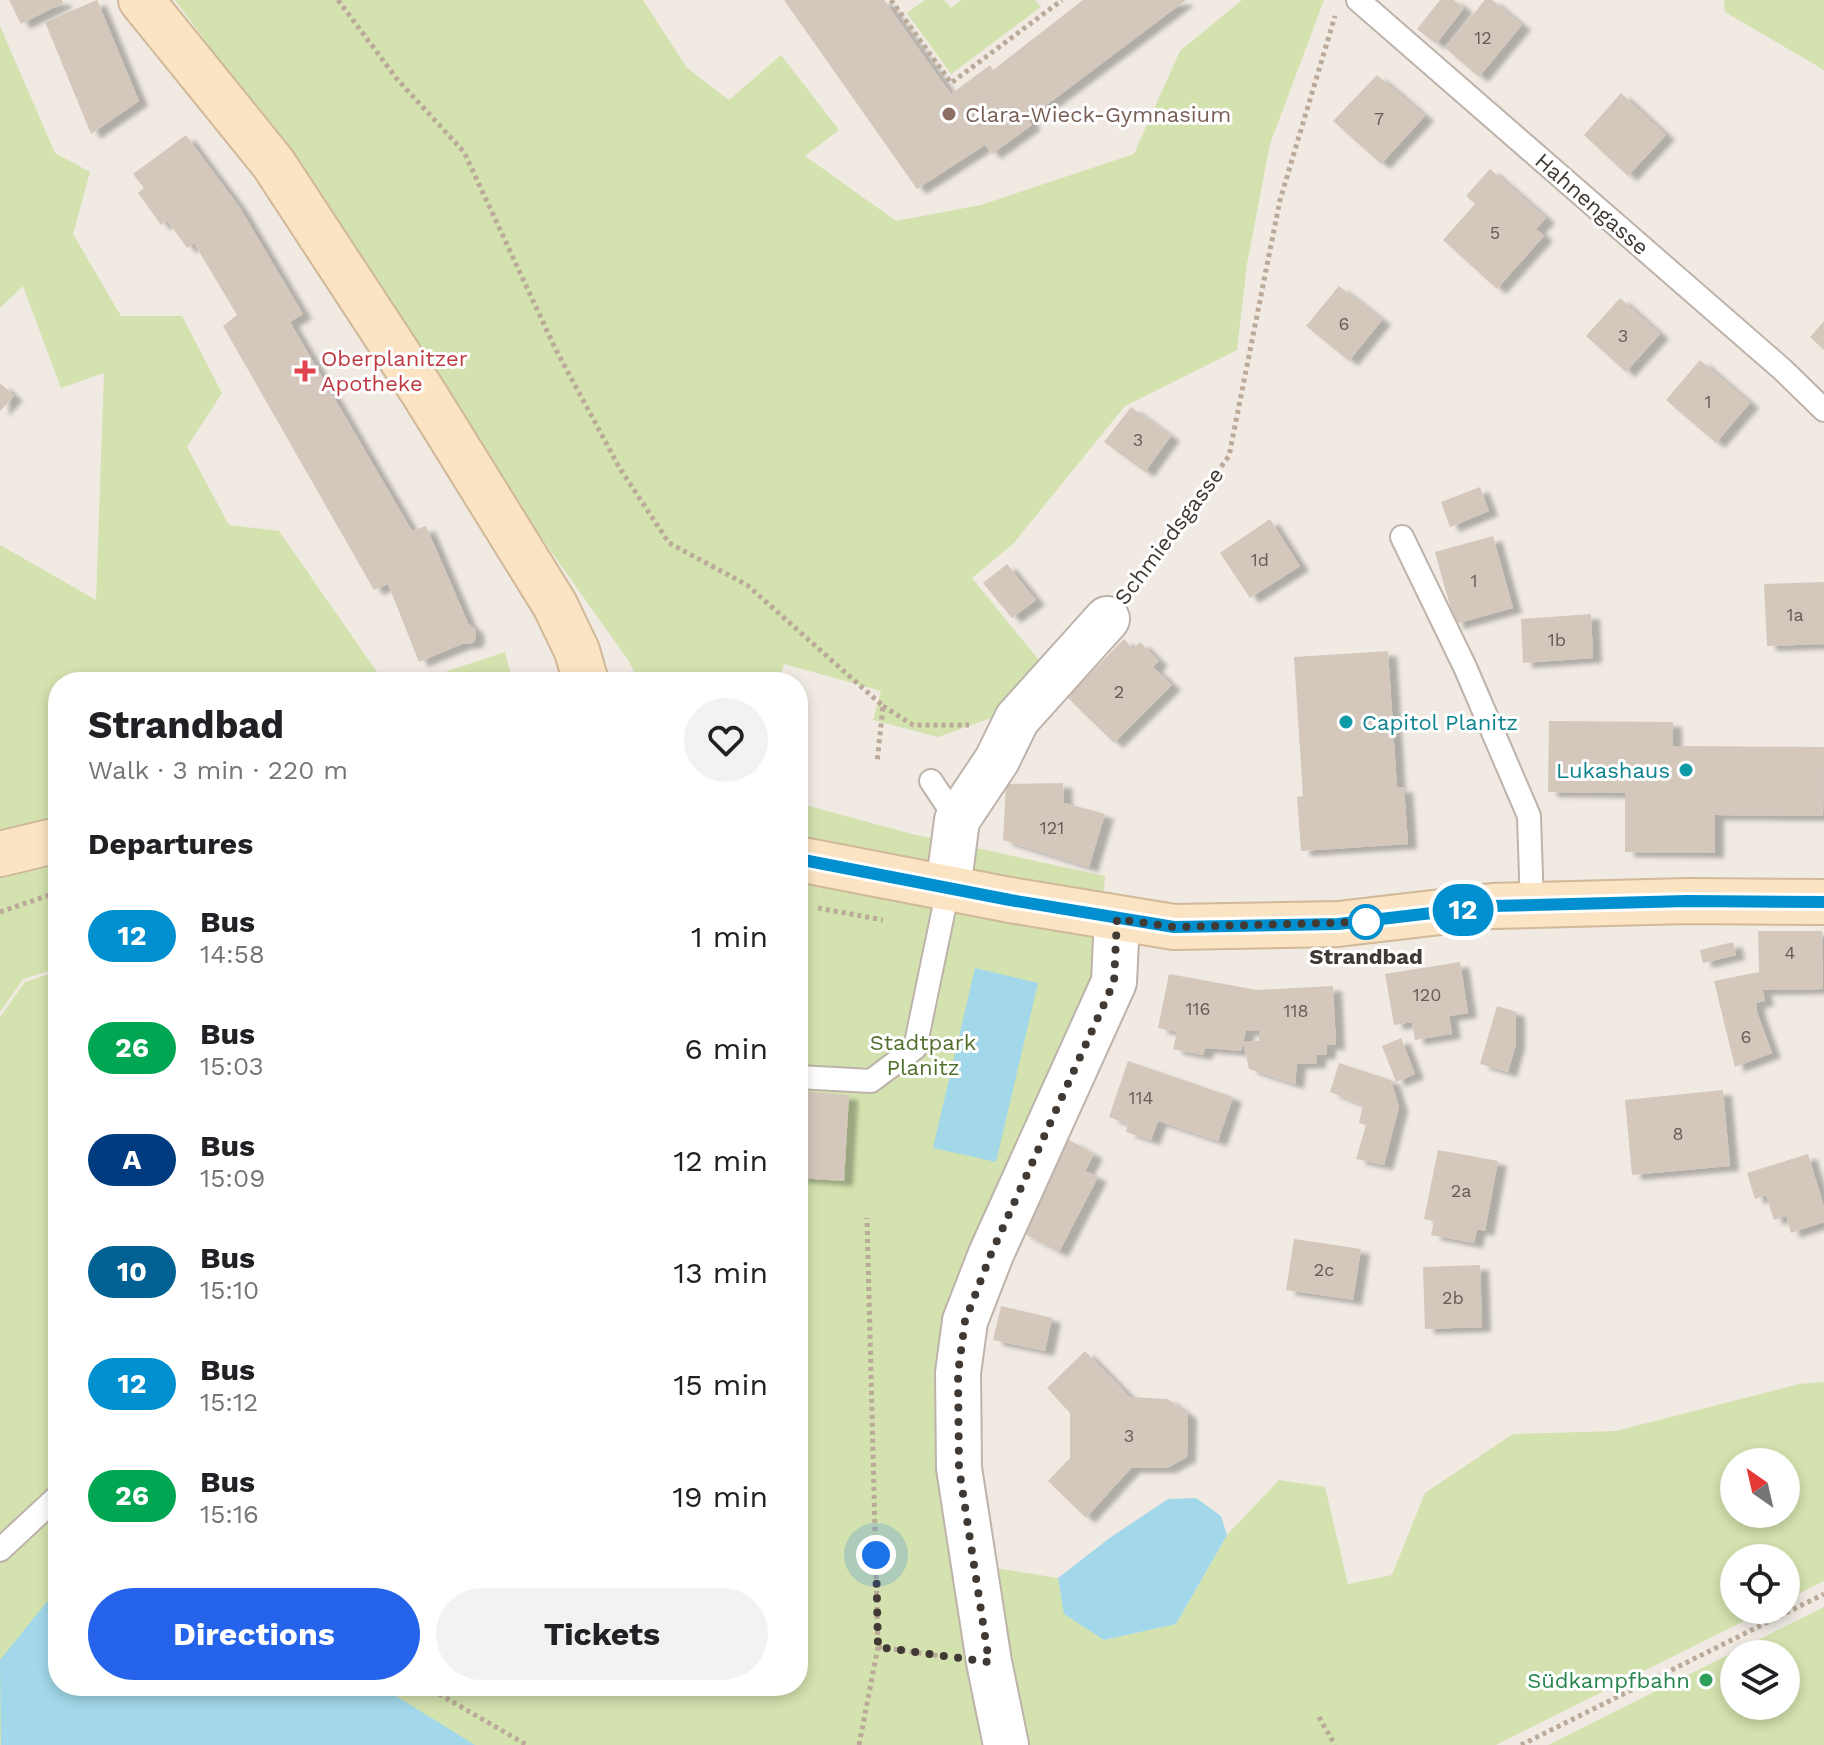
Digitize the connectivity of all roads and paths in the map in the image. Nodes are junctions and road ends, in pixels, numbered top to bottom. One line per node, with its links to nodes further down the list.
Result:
1 (141, 0): 10 (main road)
2 (338, 0): 11 (path)
3 (891, 0): 4 (path)
4 (1062, 0)
5 (1358, 0): 7 (lane, Hahnengasse)
6 (1335, 14): 9 (path, Schmiedsgasse)
7 (1824, 410)
8 (1402, 537): 22 (lane)
9 (1107, 619): 12 (street, Schmiedsgasse)
10 (583, 672)
11 (883, 706): 12 (path); 13 (path)
12 (1017, 719): 15 (street, Schmiedsgasse)
13 (877, 763)
14 (931, 781): 15 (lane)
15 (957, 820): 19 (street, Schmiedsgasse)
16 (48, 842): 17 (main road)
17 (0, 854)
18 (808, 861): 19 (main road)
19 (948, 889): 24 (main road); 25 (lane)
20 (48, 895): 23 (path)
21 (1824, 902): 22 (main road)
22 (1512, 906): 24 (main road)
23 (0, 912)
24 (1117, 919): 31 (street)
25 (808, 1078)
26 (867, 1218): 30 (path)
27 (48, 1505): 28 (lane)
28 (0, 1550)
29 (1824, 1594): 38 (path)
30 (878, 1647): 31 (path); 35 (path)
31 (989, 1662): 36 (street)
32 (442, 1696): 34 (path)
33 (1319, 1717): 37 (path)
34 (527, 1745)
35 (859, 1745)
36 (1006, 1745)
37 (1335, 1745)
38 (1521, 1745)

